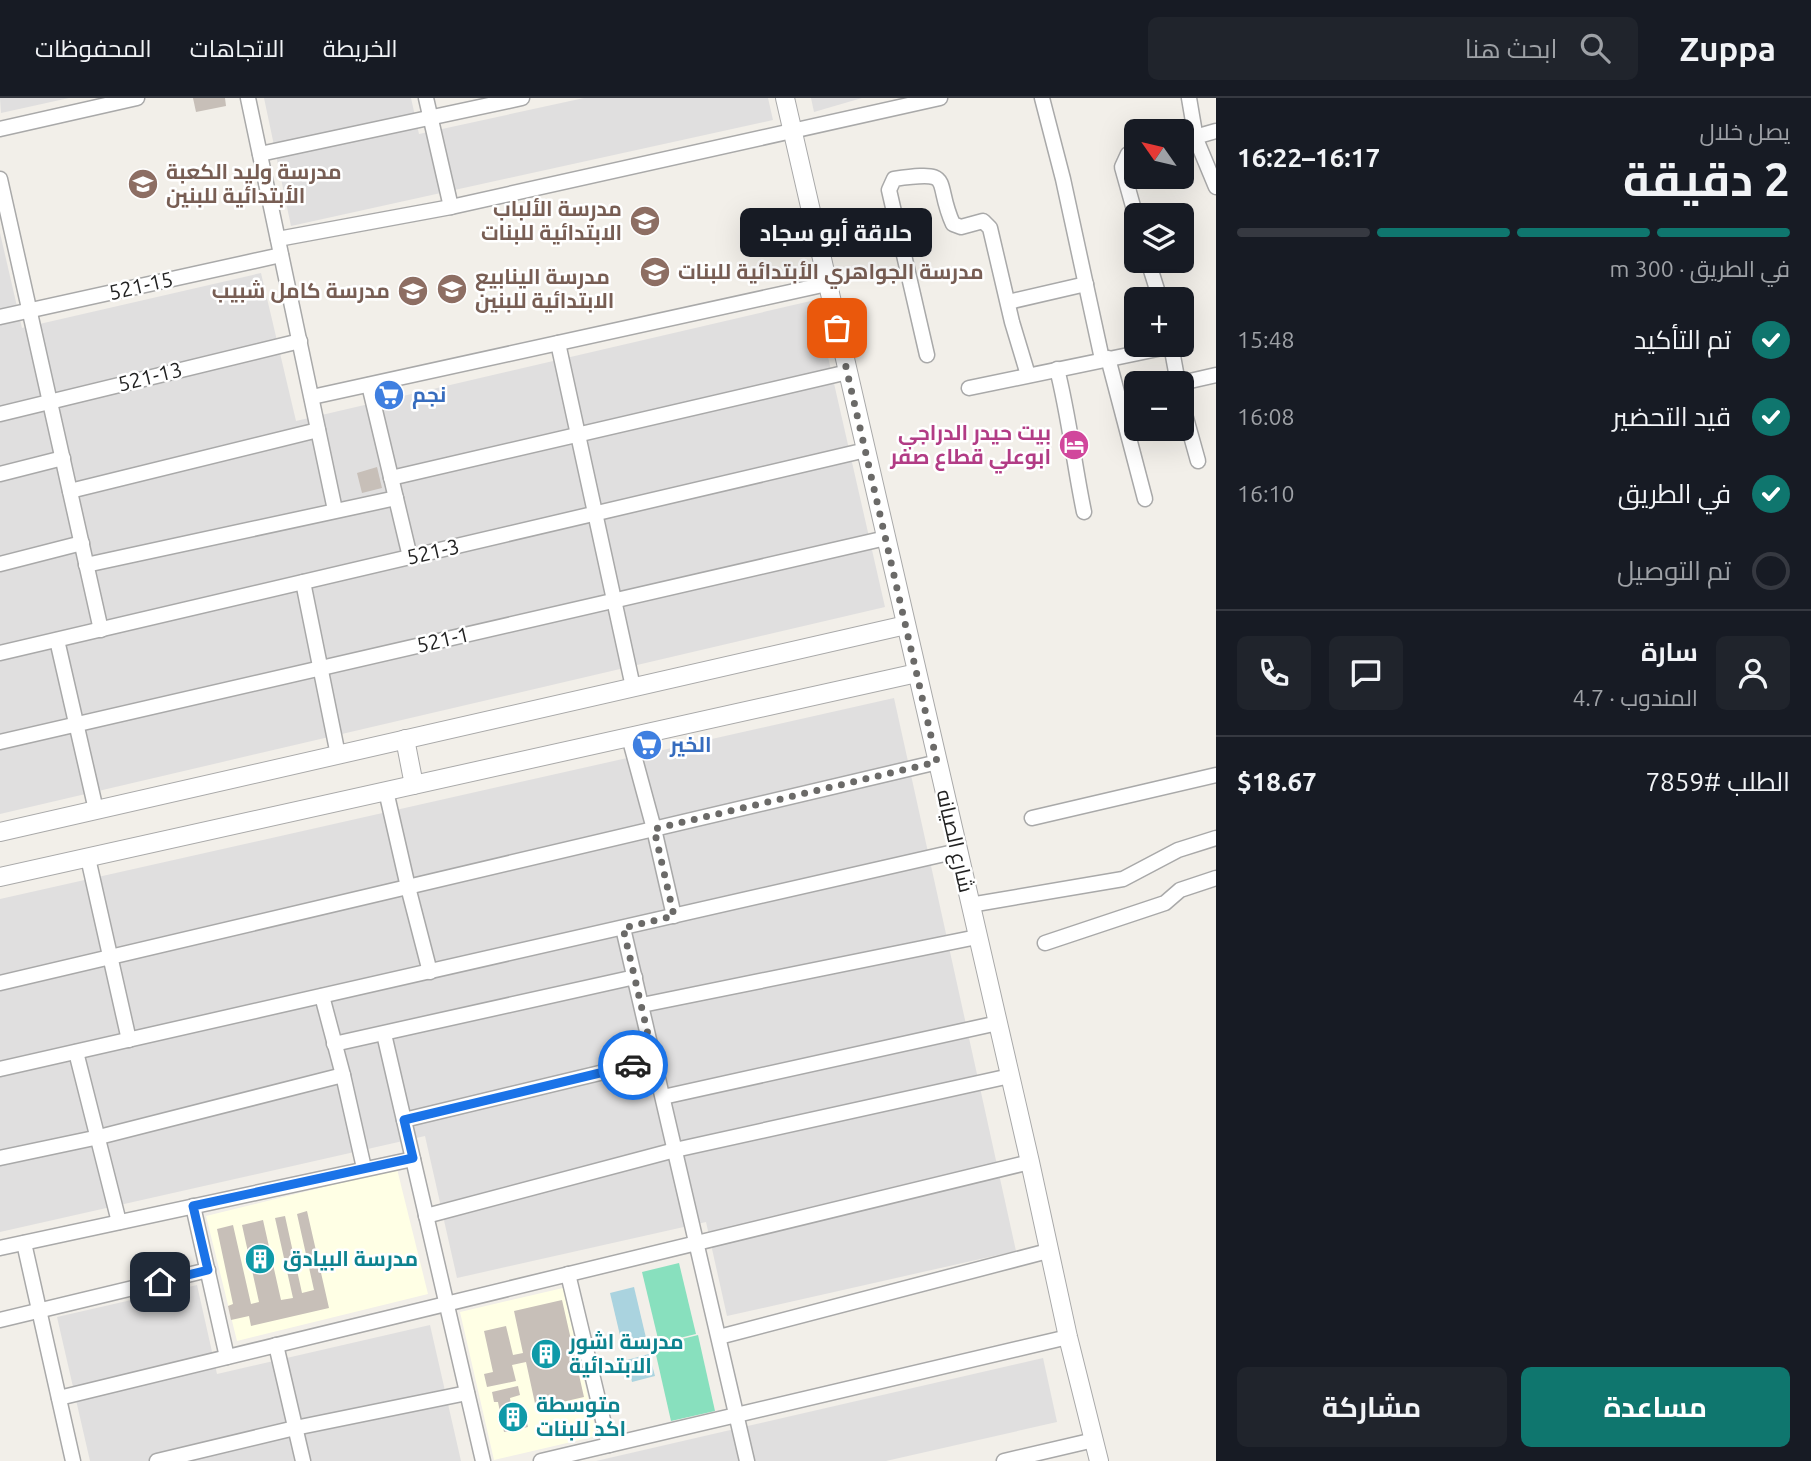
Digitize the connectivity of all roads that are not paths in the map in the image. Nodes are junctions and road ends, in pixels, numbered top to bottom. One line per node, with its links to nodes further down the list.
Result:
1 (137, 98): 11 (street)
2 (248, 98): 16 (street)
3 (426, 98): 9 (street)
4 (522, 98): 9 (street)
5 (785, 98): 13 (street, شارع الصيانه)
6 (940, 98): 13 (street)
7 (1042, 98): 24 (street)
8 (1189, 98): 10 (street)
9 (431, 117): 16 (street); 19 (street)
10 (1189, 119)
11 (0, 129)
12 (1216, 131): 14 (street)
13 (792, 132): 19 (street); 23 (street, شارع الصيانه)
14 (1194, 138)
15 (1194, 149): 18 (street)
16 (260, 154): 21 (street)
17 (0, 179): 20 (street)
18 (1216, 187)
19 (451, 207): 21 (street)
20 (5, 221): 26 (street)
21 (278, 239): 22 (street)
22 (281, 255): 26 (street, 521-15); 28 (street)
23 (827, 284): 29 (street); 34 (street, شارع الصيانه)
24 (1086, 284): 25 (street); 32 (street)
25 (1008, 302): 30 (street); 35 (street)
26 (30, 311): 27 (street, 521-15); 41 (street)
27 (0, 317)
28 (300, 341): 40 (street); 41 (street, 521-13)
29 (558, 343): 38 (street); 44 (street)
30 (927, 355)
31 (1124, 355): 32 (street)
32 (1105, 359): 33 (street); 53 (street)
33 (1057, 369): 35 (street); 55 (street)
34 (848, 372): 44 (street); 46 (street, شارع الصيانه)
35 (1028, 375): 39 (street)
36 (1216, 375): 37 (street)
37 (1194, 380)
38 (369, 385): 40 (street); 50 (street)
39 (969, 388)
40 (312, 397): 43 (street)
41 (50, 402): 42 (street, 521-13); 47 (street)
42 (0, 414)
43 (318, 430): 51 (street); 54 (street)
44 (578, 435): 50 (street); 56 (street)
45 (1192, 441): 48 (street)
46 (866, 450): 56 (street, 521-3); 57 (street, شارع الصيانه)
47 (63, 458): 49 (street); 51 (street)
48 (1198, 461)
49 (0, 474)
50 (391, 478): 52 (street)
51 (70, 491): 58 (street)
52 (396, 498): 54 (street); 59 (street)
53 (1145, 499)
54 (335, 510): 61 (street)
55 (1084, 512)
56 (595, 514): 59 (street, 521-3); 63 (street)
57 (886, 538): 63 (street, 521-1); 64 (street, شارع الصيانه)
58 (82, 543): 60 (street); 61 (street)
59 (410, 557): 62 (street, 521-3)
60 (0, 564)
61 (86, 565): 65 (street)
62 (303, 582): 65 (street, 521-3); 68 (street)
63 (614, 601): 68 (street, 521-1); 70 (street)
64 (906, 625): 69 (street, شارع الصيانه); 70 (street)
65 (101, 630): 66 (street, 521-3)
66 (57, 640): 67 (street, 521-3); 71 (street)
67 (0, 653)
68 (321, 668): 71 (street, 521-1); 75 (street)
69 (917, 673): 72 (street); 76 (street, شارع الصيانه)
70 (633, 687): 73 (street)
71 (76, 724): 74 (street, 521-1); 80 (street)
72 (629, 737): 78 (street); 82 (street)
73 (405, 740): 75 (street); 78 (street)
74 (0, 742)
75 (338, 755): 80 (street)
76 (937, 762): 82 (street); 85 (street, شارع الصيانه)
77 (1216, 775): 81 (street)
78 (414, 785): 79 (street)
79 (386, 791): 86 (street); 89 (street)
80 (96, 810): 83 (street)
81 (1032, 818)
82 (654, 829): 89 (street); 91 (street)
83 (0, 832)
84 (1216, 838): 90 (street)
85 (958, 852): 90 (street, شارع الصيانه); 91 (street)
86 (88, 858): 87 (street); 95 (street)
87 (0, 877)
88 (1216, 878): 94 (street)
89 (408, 887): 95 (street); 96 (street)
90 (970, 905): 93 (street, شارع الصيانه)
91 (674, 916): 92 (street)
92 (623, 928): 96 (street); 97 (street)
93 (977, 937): 100 (street); 101 (street, شارع الصيانه)
94 (1045, 943)
95 (110, 958): 98 (street); 103 (street)
96 (430, 972): 99 (street)
97 (635, 977): 100 (street); 102 (street)
98 (0, 983)
99 (322, 996): 103 (street); 104 (street)
100 (642, 1005): 106 (street)
101 (998, 1023): 109 (street, شارع الصيانه); 110 (street)
102 (384, 1034): 104 (street); 111 (street)
103 (129, 1040): 105 (street)
104 (334, 1044): 108 (street)
105 (76, 1052): 107 (street); 112 (street)
106 (654, 1060): 110 (street); 111 (street)
107 (0, 1069)
108 (343, 1075): 112 (street); 117 (street)
109 (1010, 1076): 113 (street); 116 (street, شارع الصيانه)
110 (663, 1097): 113 (street)
111 (404, 1120): 115 (street)
112 (99, 1138): 114 (street); 120 (street)
113 (675, 1150): 119 (street); 123 (street)
114 (0, 1158)
115 (413, 1158): 117 (street); 119 (street)
116 (1030, 1162): 123 (street); 124 (street, شارع الصيانه)
117 (364, 1168): 118 (street)
118 (193, 1206): 120 (street); 125 (street)
119 (426, 1216): 127 (street)
120 (119, 1222): 122 (street)
121 (1, 1243): 122 (street)
122 (24, 1243): 128 (street)
123 (697, 1243): 126 (street); 130 (street)
124 (1048, 1251): 130 (street); 131 (street, شارع الصيانه)
125 (208, 1270): 128 (street); 133 (street)
126 (568, 1274): 127 (street); 139 (street)
127 (446, 1304): 132 (street); 134 (street)
128 (40, 1311): 129 (street); 135 (street)
129 (0, 1321)
130 (719, 1337): 136 (street)
131 (1068, 1337): 136 (street); 138 (street, شارع الصيانه)
132 (276, 1345): 133 (street); 137 (street)
133 (227, 1357): 135 (street)
134 (467, 1393): 137 (street); 143 (street)
135 (59, 1398): 140 (street)
136 (737, 1416): 139 (street); 145 (street)
137 (295, 1428): 141 (street); 142 (street)
138 (1094, 1440): 146 (street); 147 (street, شارع الصيانه)
139 (610, 1445): 144 (street)
140 (73, 1461)
141 (157, 1461)
142 (303, 1461)
143 (483, 1461)
144 (541, 1461)
145 (747, 1461)
146 (1004, 1461)
147 (1099, 1461)

